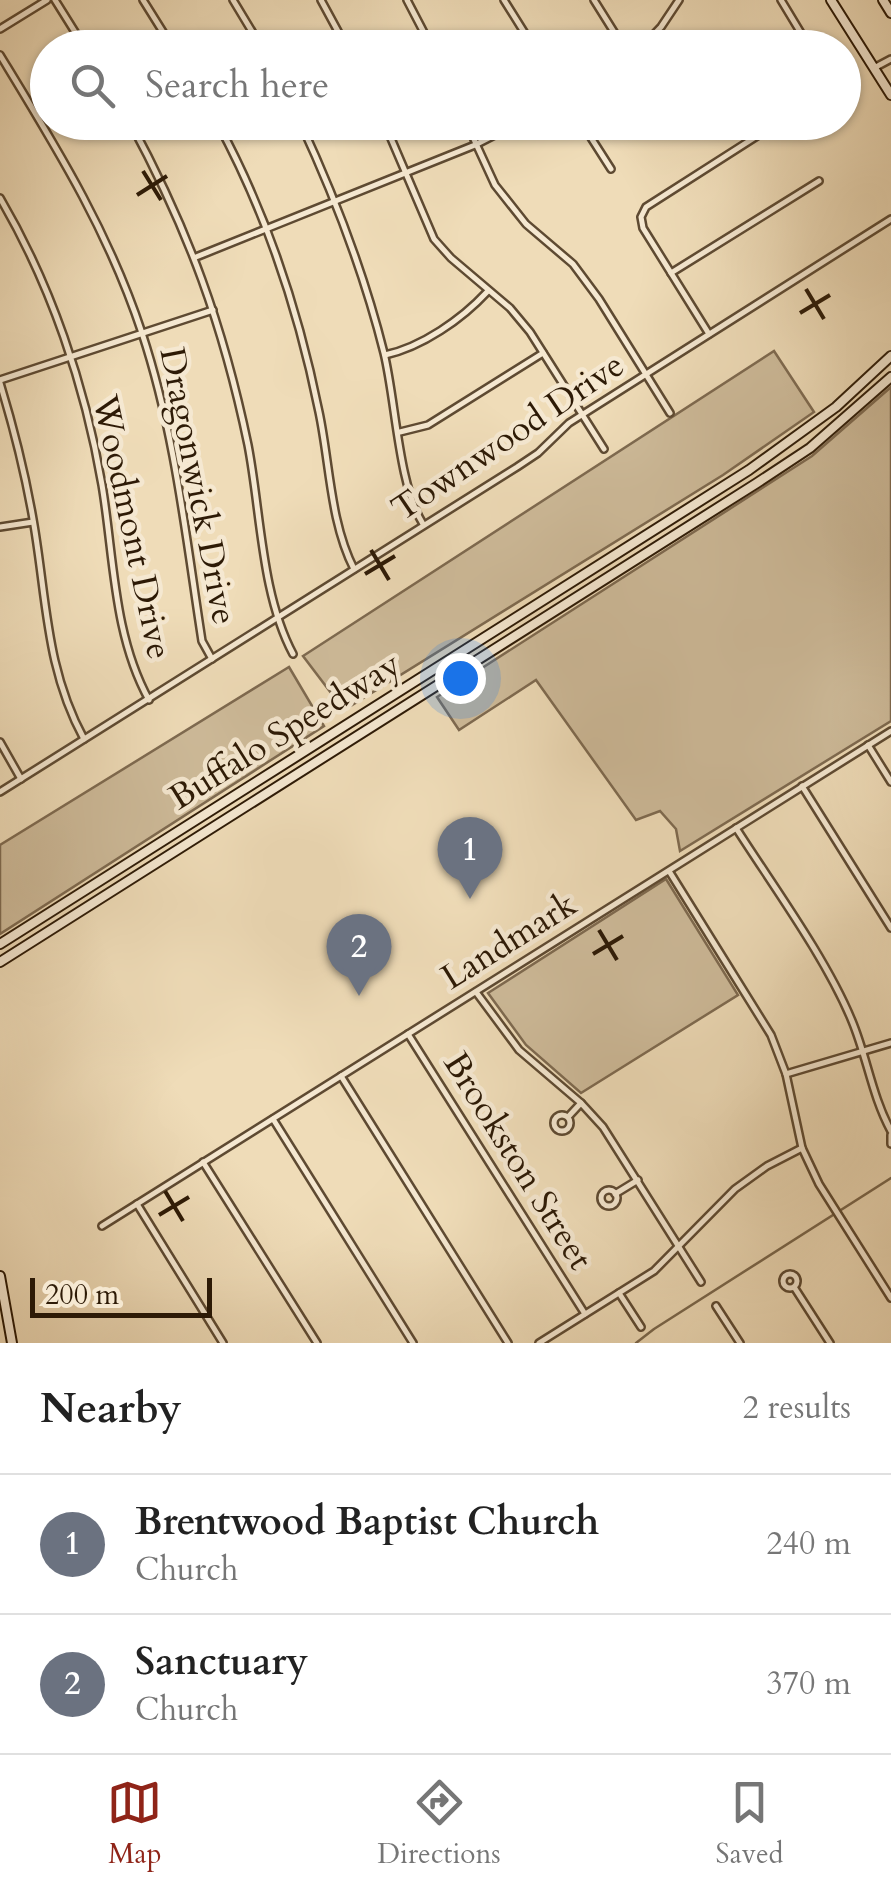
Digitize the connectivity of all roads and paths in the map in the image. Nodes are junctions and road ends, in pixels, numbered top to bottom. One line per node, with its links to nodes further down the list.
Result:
1 (46, 0): 14 (street)
2 (55, 0): 15 (street)
3 (143, 0): 16 (street)
4 (233, 0): 17 (street)
5 (321, 0): 18 (street)
6 (408, 0): 19 (street)
7 (504, 0): 20 (street)
8 (594, 0): 21 (street)
9 (678, 0): 22 (street)
10 (780, 0): 23 (street)
11 (832, 0): 24 (main road)
12 (883, 0): 13 (main road)
13 (891, 13)
14 (0, 29)
15 (73, 30)
16 (162, 30)
17 (251, 30)
18 (337, 30)
19 (423, 30)
20 (523, 30)
21 (613, 30)
22 (660, 30)
23 (799, 30)
24 (851, 30)
25 (861, 47): 28 (main road)
26 (0, 55): 30 (street, Dragonwick Drive)
27 (891, 59): 28 (street)
28 (874, 68): 29 (main road)
29 (891, 94)
30 (30, 104)
31 (52, 140): 52 (street, Dragonwick Drive)
32 (139, 140): 48 (street)
33 (225, 140): 47 (street)
34 (308, 140): 45 (street)
35 (391, 140): 42 (street)
36 (473, 140): 40 (street)
37 (485, 140): 40 (street)
38 (593, 140): 41 (street)
39 (751, 140): 49 (street)
40 (475, 145): 42 (street); 58 (street)
41 (611, 169)
42 (404, 172): 45 (street); 50 (street)
43 (819, 181): 49 (street)
44 (0, 198): 55 (street, Woodmont Drive)
45 (335, 200): 47 (street); 56 (street)
46 (891, 218): 53 (street, Townwood Drive)
47 (265, 228): 48 (street); 74 (street)
48 (196, 256): 51 (street)
49 (671, 273): 53 (street)
50 (488, 291): 54 (street); 56 (street)
51 (213, 310): 52 (street); 77 (street)
52 (142, 333): 55 (street); 81 (street, Dragonwick Drive)
53 (709, 334): 58 (street, Townwood Drive)
54 (543, 353): 62 (street); 65 (street)
55 (69, 356): 60 (street); 83 (street, Woodmont Drive)
56 (385, 356): 65 (street)
57 (891, 356): 61 (main road, Buffalo Speedway)
58 (646, 374): 62 (street, Townwood Drive); 63 (street)
59 (891, 377): 64 (main road, Buffalo Speedway)
60 (0, 381): 69 (street)
61 (836, 407): 64 (main road); 67 (main road, Buffalo Speedway)
62 (582, 414): 66 (street); 70 (street, Townwood Drive)
63 (670, 414)
64 (845, 418): 68 (main road, Buffalo Speedway)
65 (400, 432): 70 (street)
66 (604, 449)
67 (749, 470): 68 (main road); 72 (main road, Buffalo Speedway)
68 (757, 483): 73 (main road, Buffalo Speedway)
69 (34, 522): 71 (street); 86 (street)
70 (424, 524): 74 (street, Townwood Drive)
71 (0, 527)
72 (644, 536): 73 (main road); 75 (main road, Buffalo Speedway)
73 (653, 550): 76 (main road, Buffalo Speedway)
74 (354, 569): 77 (street, Townwood Drive)
75 (558, 590): 76 (main road); 78 (main road, Buffalo Speedway)
76 (566, 604): 80 (main road, Buffalo Speedway)
77 (277, 618): 79 (street); 81 (street, Townwood Drive)
78 (474, 643): 80 (main road); 82 (main road, Buffalo Speedway)
79 (293, 654)
80 (482, 656): 84 (main road, Buffalo Speedway)
81 (212, 659): 83 (street, Townwood Drive)
82 (390, 696): 84 (main road); 89 (main road, Buffalo Speedway)
83 (149, 700): 86 (street, Townwood Drive)
84 (399, 710): 90 (main road, Buffalo Speedway)
85 (891, 730): 88 (street, Landmark)
86 (84, 739): 91 (street, Townwood Drive)
87 (0, 742): 91 (street)
88 (868, 745): 92 (street); 93 (street, Landmark)
89 (306, 750): 90 (main road); 95 (main road, Buffalo Speedway)
90 (314, 763): 96 (main road, Buffalo Speedway)
91 (21, 779): 94 (street, Townwood Drive)
92 (891, 782)
93 (802, 786): 97 (street, Landmark); 103 (street)
94 (0, 792)
95 (223, 802): 96 (main road); 98 (main road, Buffalo Speedway)
96 (232, 816): 99 (main road, Buffalo Speedway)
97 (736, 828): 100 (street, Landmark); 109 (street)
98 (140, 856): 99 (main road); 101 (main road, Buffalo Speedway)
99 (148, 868): 102 (main road, Buffalo Speedway)
100 (669, 871): 106 (street, Landmark); 110 (street)
101 (55, 909): 102 (main road); 104 (main road, Buffalo Speedway)
102 (63, 922): 105 (main road, Buffalo Speedway)
103 (891, 928)
104 (0, 944)
105 (0, 962)
106 (476, 992): 107 (street, Landmark); 112 (street)
107 (408, 1034): 111 (street, Landmark); 131 (street, Brookston Street)
108 (891, 1042): 109 (street)
109 (863, 1051): 110 (street); 115 (street)
110 (786, 1074): 117 (street)
111 (340, 1076): 114 (street, Landmark); 137 (street)
112 (581, 1102): 113 (street); 119 (street)
113 (568, 1118)
114 (273, 1119): 118 (street, Landmark); 136 (street)
115 (891, 1133): 116 (street)
116 (891, 1144)
117 (802, 1148): 123 (street); 129 (street)
118 (203, 1162): 121 (street, Landmark); 135 (street)
119 (638, 1180): 120 (street); 123 (street)
120 (615, 1194)
121 (137, 1204): 122 (street, Landmark); 134 (street)
122 (102, 1226)
123 (678, 1246): 125 (street); 128 (street)
124 (0, 1276): 126 (main road)
125 (701, 1282)
126 (1, 1287): 133 (main road)
127 (794, 1287): 140 (street)
128 (619, 1293): 131 (street); 132 (street, Brookston Street)
129 (891, 1298)
130 (716, 1306): 139 (street)
131 (585, 1314): 138 (street)
132 (640, 1327)
133 (12, 1343)
134 (223, 1343)
135 (317, 1343)
136 (413, 1343)
137 (508, 1343)
138 (539, 1343)
139 (740, 1343)
140 (830, 1343)

